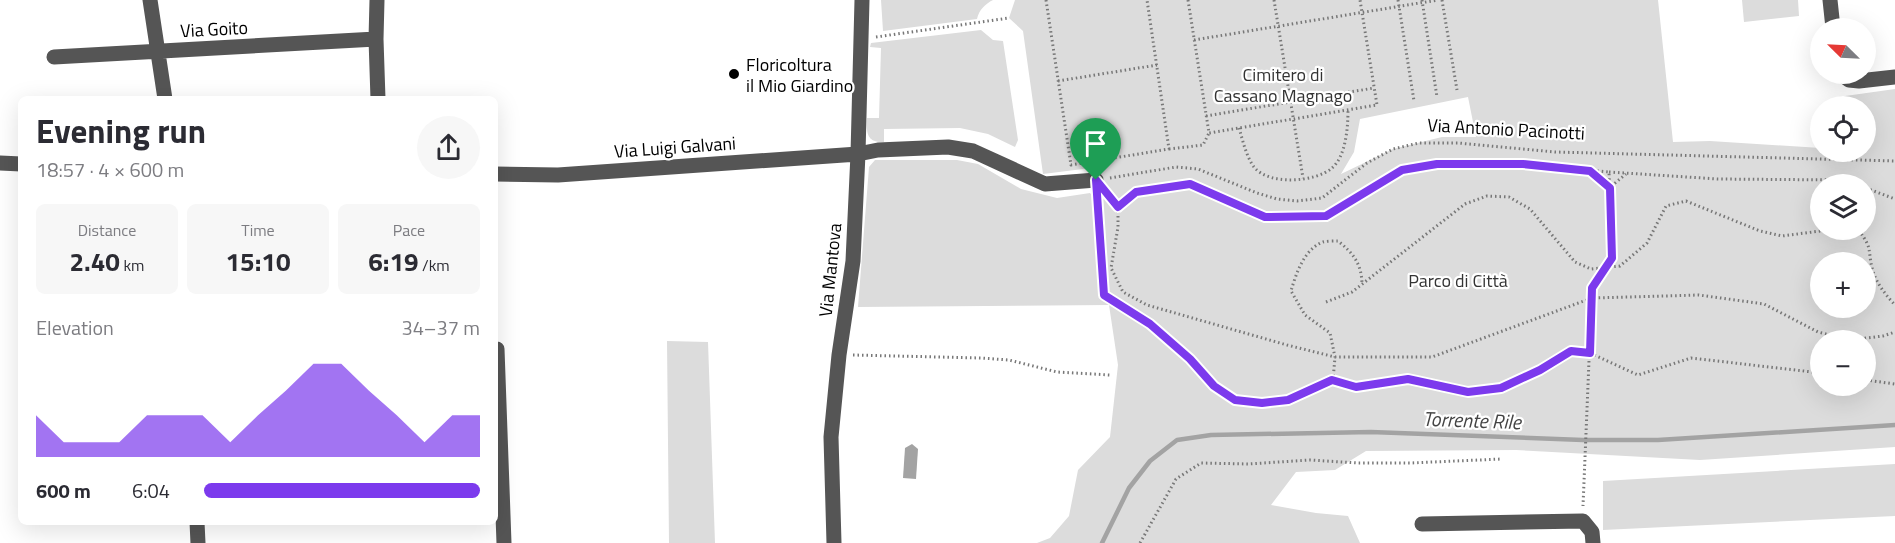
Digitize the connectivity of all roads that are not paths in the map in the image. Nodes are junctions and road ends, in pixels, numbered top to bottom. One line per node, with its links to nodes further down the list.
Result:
1 (150, 0): 7 (street)
2 (377, 0): 6 (street)
3 (862, 0): 13 (street, Via Mantova)
4 (1830, 0): 5 (street)
5 (1832, 18)
6 (376, 39): 7 (street, Via Goito); 12 (street)
7 (159, 52): 8 (street, Via Goito); 11 (street)
8 (54, 57)
9 (1895, 77): 10 (street)
10 (1876, 79)
11 (165, 96)
12 (378, 96)
13 (858, 154): 16 (street, Via Luigi Galvani); 17 (street); 23 (street, Via Mantova)
14 (0, 163): 15 (street)
15 (18, 164)
16 (498, 174)
17 (1096, 180)
18 (498, 377): 22 (street)
19 (1422, 524): 24 (street)
20 (197, 525): 21 (street)
21 (198, 543)
22 (504, 543)
23 (834, 543)
24 (1593, 543)

